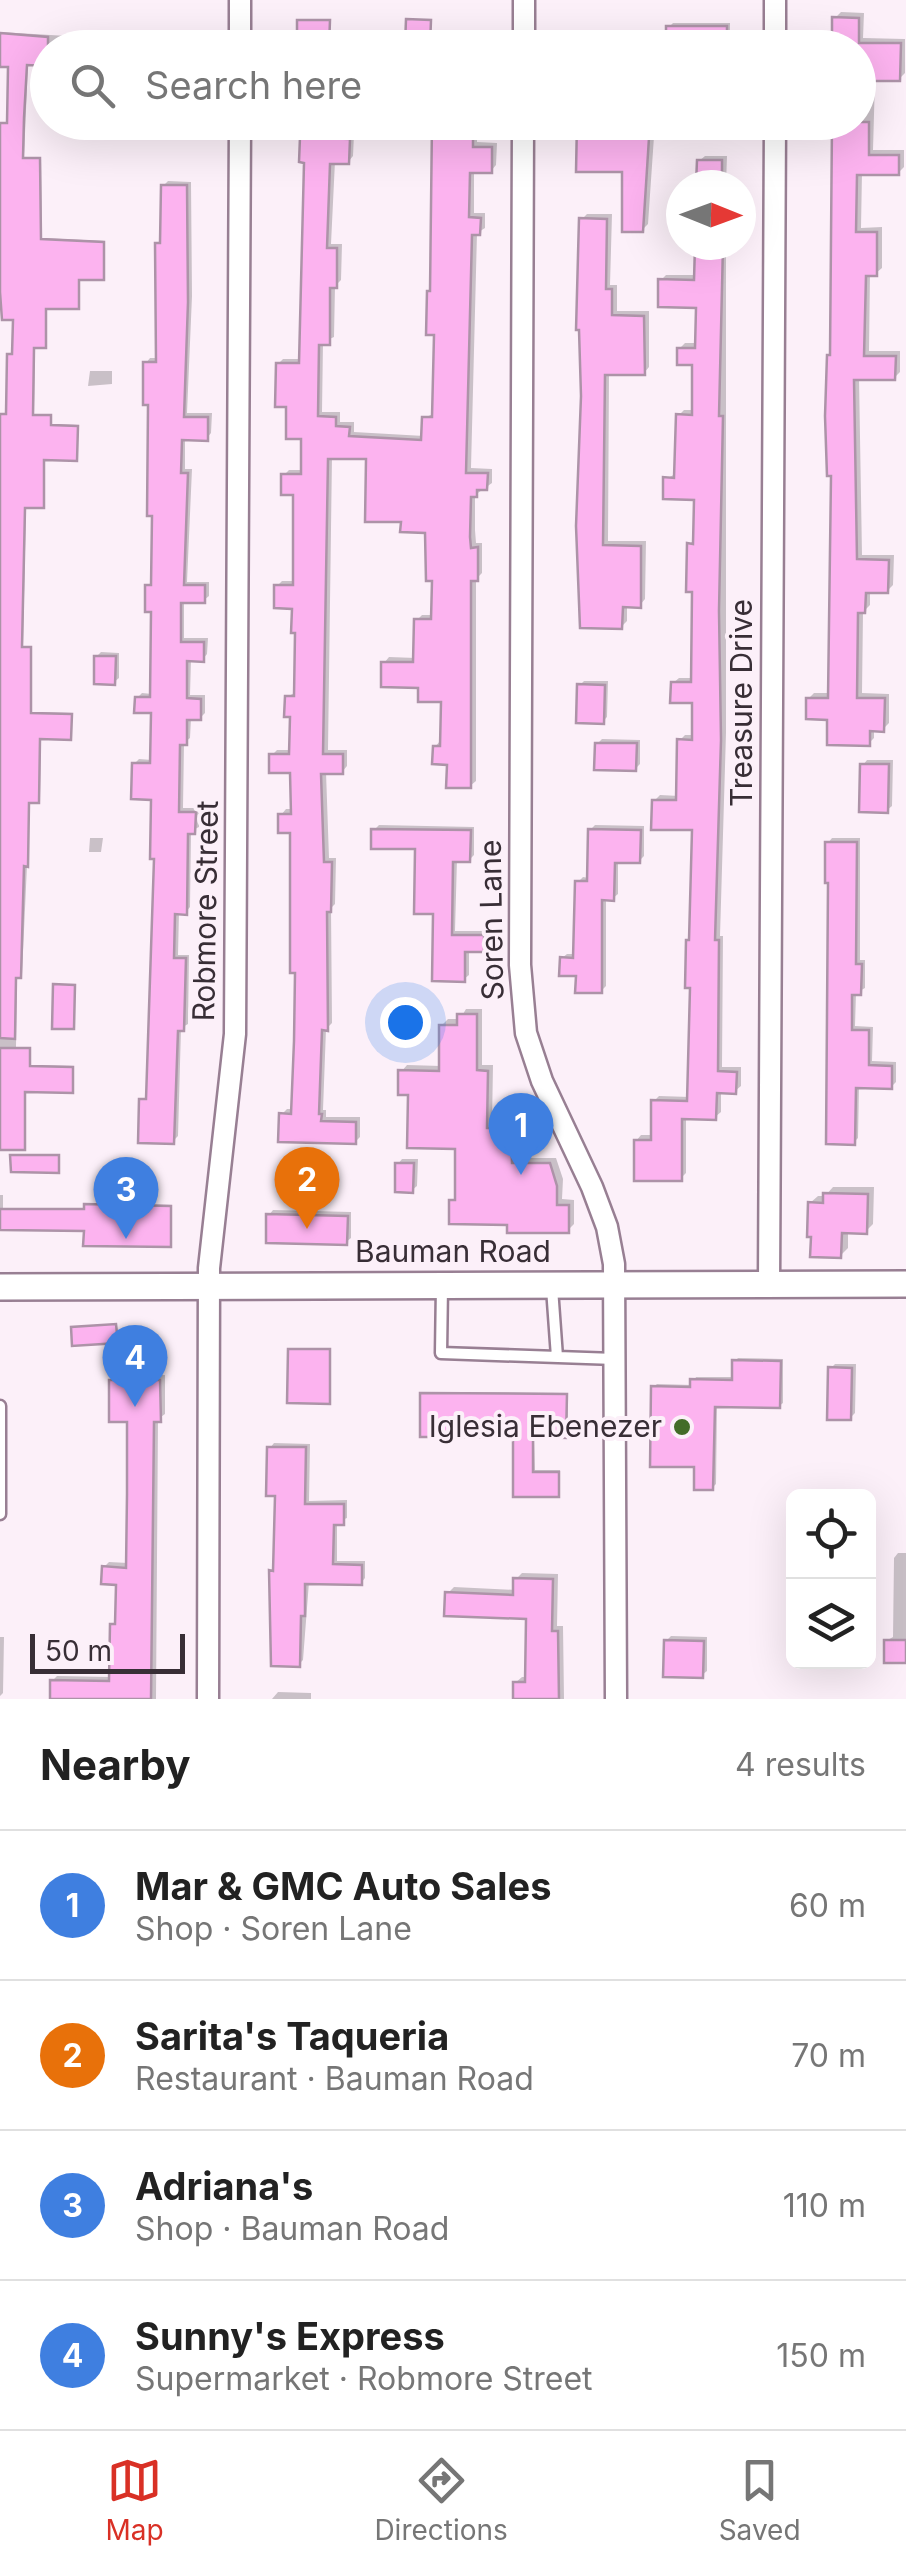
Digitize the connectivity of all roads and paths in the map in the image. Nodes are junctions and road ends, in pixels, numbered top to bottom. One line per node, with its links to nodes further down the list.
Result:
1 (240, 0): 4 (street)
2 (524, 0): 5 (street)
3 (776, 0): 6 (street)
4 (240, 30)
5 (524, 30)
6 (775, 30)
7 (240, 140): 15 (street, Robmore Street)
8 (524, 140): 11 (street, Soren Lane)
9 (775, 140): 12 (street, Treasure Drive)
10 (552, 1284): 11 (street, Bauman Road); 14 (street, Bauman Road); 17 (lane)
11 (614, 1284): 12 (street, Bauman Road); 18 (street, Soren Lane)
12 (769, 1284): 13 (street, Bauman Road)
13 (906, 1284)
14 (442, 1285): 15 (street, Bauman Road); 17 (lane)
15 (210, 1286): 16 (street, Bauman Road); 21 (street, Robmore Street)
16 (0, 1287)
17 (557, 1357): 18 (lane)
18 (614, 1359): 22 (street, Soren Lane)
19 (0, 1406): 20 (lane)
20 (0, 1514)
21 (208, 1699)
22 (616, 1699)

